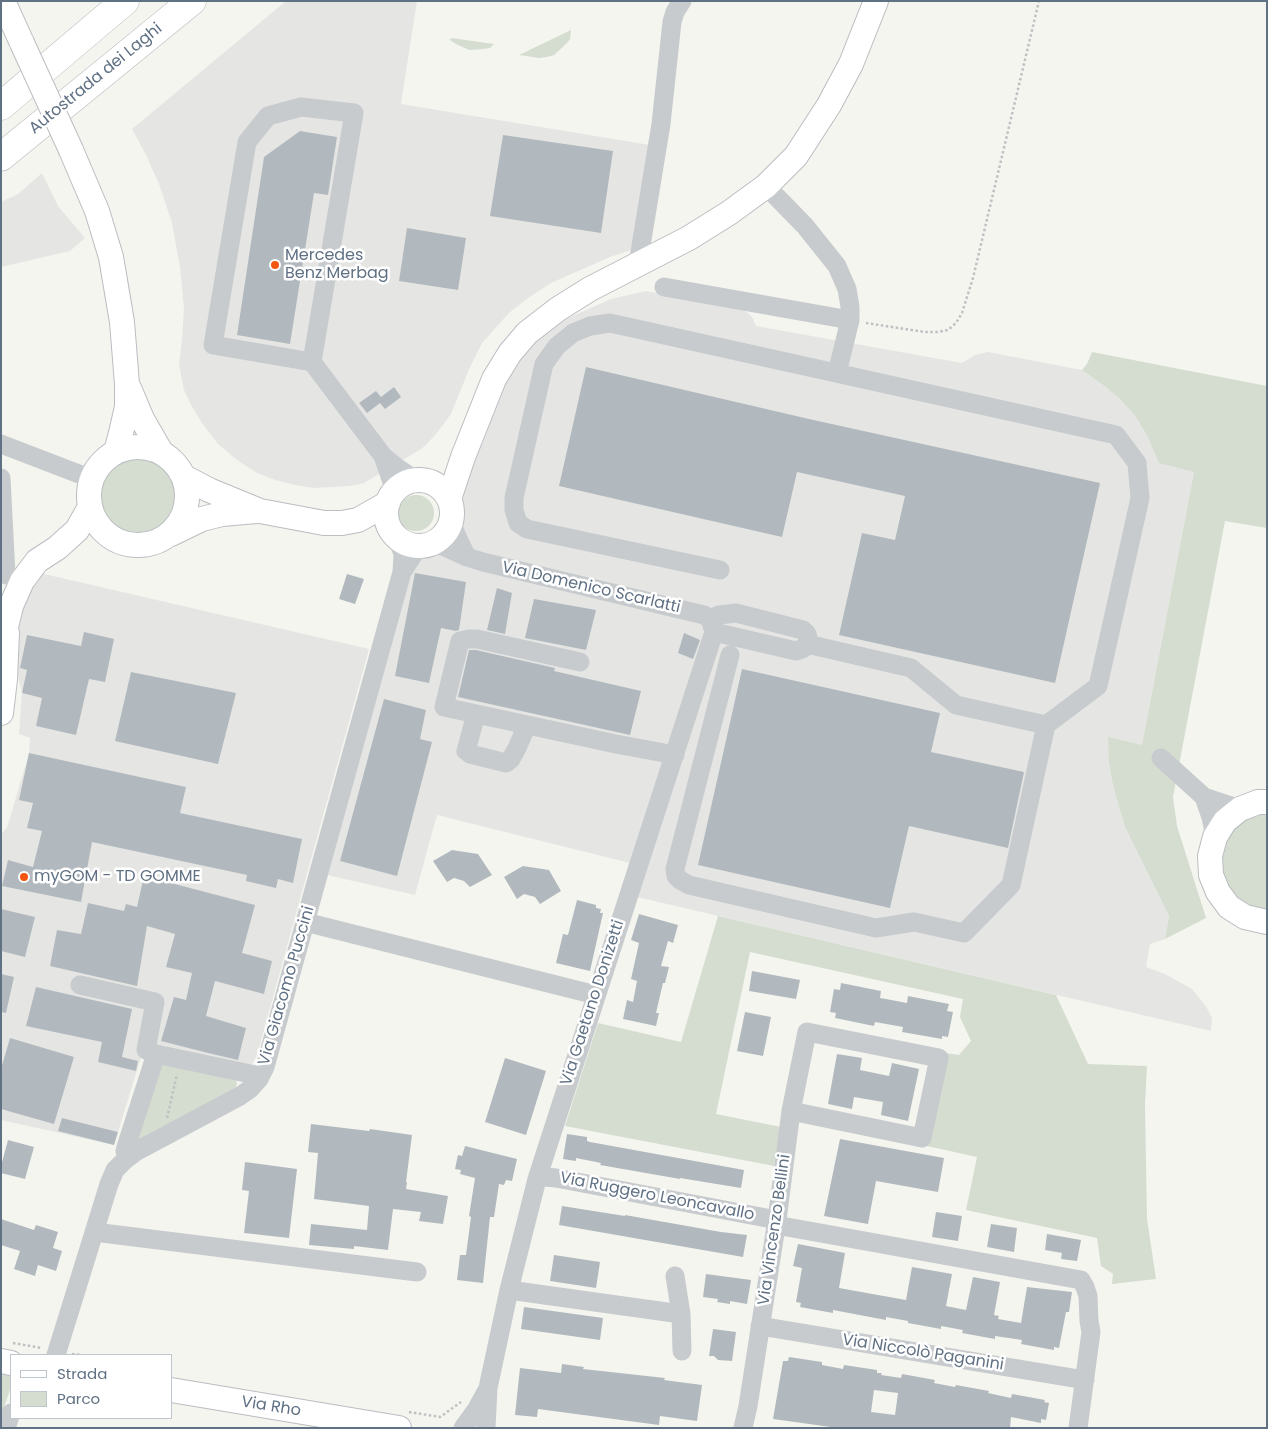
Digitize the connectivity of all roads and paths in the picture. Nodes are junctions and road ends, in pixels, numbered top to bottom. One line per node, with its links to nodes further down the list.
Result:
1 (3, 1): 15 (main road, bridge)
2 (125, 1): 7 (highway)
3 (192, 1): 8 (highway, Autostrada dei Laghi)
4 (682, 1): 10 (street)
5 (876, 1): 9 (main road)
6 (1039, 1): 12 (path)
7 (1, 106)
8 (1, 157)
9 (766, 186): 10 (main road); 12 (street)
10 (638, 264): 20 (main road)
11 (664, 287): 12 (street)
12 (850, 320): 14 (street)
13 (312, 362): 13 (street); 19 (street)
14 (837, 373): 36 (street); 48 (street)
15 (127, 384): 17 (main road); 18 (main road)
16 (1, 444): 23 (street)
17 (116, 452): 18 (main road); 23 (main road)
18 (161, 452): 21 (main road)
19 (383, 456): 24 (street); 25 (street)
20 (463, 457): 24 (main road); 27 (main road)
21 (184, 477): 28 (main road); 30 (main road)
22 (1, 478): 38 (street)
23 (92, 479): 26 (main road)
24 (421, 481): 25 (main road); 27 (main road)
25 (391, 497): 29 (main road); 31 (main road)
26 (90, 508): 32 (main road); 34 (main road)
27 (450, 510): 33 (main road); 35 (street)
28 (260, 511): 29 (main road); 30 (main road)
29 (358, 520): 31 (main road)
30 (170, 535): 32 (main road)
31 (395, 535): 33 (main road); 37 (street)
32 (117, 541): 34 (main road)
33 (424, 546): 35 (street, Via Domenico Scarlatti); 37 (street, Via Giacomo Puccini)
34 (58, 548): 39 (main road)
35 (467, 557): 40 (street, Via Domenico Scarlatti)
36 (720, 570)
37 (402, 572): 55 (street, Via Giacomo Puccini)
38 (6, 575)
39 (7, 623): 41 (main road); 44 (main road)
40 (712, 624): 46 (street, Via Gaetano Donizetti); 48 (street)
41 (1, 648)
42 (730, 655): 49 (street)
43 (580, 662): 45 (street)
44 (1, 714)
45 (476, 714): 47 (street); 47 (street)
46 (686, 720): 49 (street); 50 (street, Via Gaetano Donizetti)
47 (527, 725): 50 (street)
48 (1046, 726): 49 (street)
49 (710, 736)
50 (675, 755): 58 (street, Via Gaetano Donizetti)
51 (1162, 758): 52 (street)
52 (1204, 797): 53 (street); 54 (street)
53 (1258, 801): 54 (main road)
54 (1215, 837): 56 (main road)
55 (305, 922): 58 (street); 61 (street, Via Giacomo Puccini)
56 (1267, 922)
57 (80, 985): 59 (street)
58 (596, 996): 65 (street, Via Gaetano Donizetti)
59 (156, 1054): 60 (street); 64 (street)
60 (180, 1059): 61 (street); 63 (path)
61 (260, 1076): 63 (street, Via Giacomo Puccini)
62 (791, 1111): 62 (street, Via Vincenzo Bellini); 66 (street, Via Vincenzo Bellini)
63 (170, 1133): 64 (street, Via Giacomo Puccini)
64 (127, 1158): 67 (street, Via Giacomo Puccini)
65 (537, 1179): 66 (street, Via Ruggero Leoncavallo); 70 (street, Via Gaetano Donizetti)
66 (776, 1223): 72 (street, Via Vincenzo Bellini); 75 (street, Via Ruggero Leoncavallo)
67 (94, 1232): 68 (street); 74 (street, Via Giacomo Puccini)
68 (417, 1272)
69 (675, 1276): 71 (street)
70 (509, 1290): 71 (street); 76 (street, Via Gaetano Donizetti)
71 (681, 1314): 73 (street)
72 (760, 1326): 75 (street, Via Niccolò Paganini); 83 (street, Via Vincenzo Bellini)
73 (682, 1350)
74 (56, 1354)
75 (1085, 1380): 84 (street)
76 (488, 1388): 79 (path); 81 (street, Via Gaetano Donizetti); 82 (street, Via Gaetano Donizetti)
77 (172, 1390): 79 (main road, Via Rho)
78 (10, 1416): 80 (street)
79 (400, 1419)
80 (6, 1428)
81 (463, 1428)
82 (486, 1428)
83 (743, 1428)
84 (1078, 1428)

